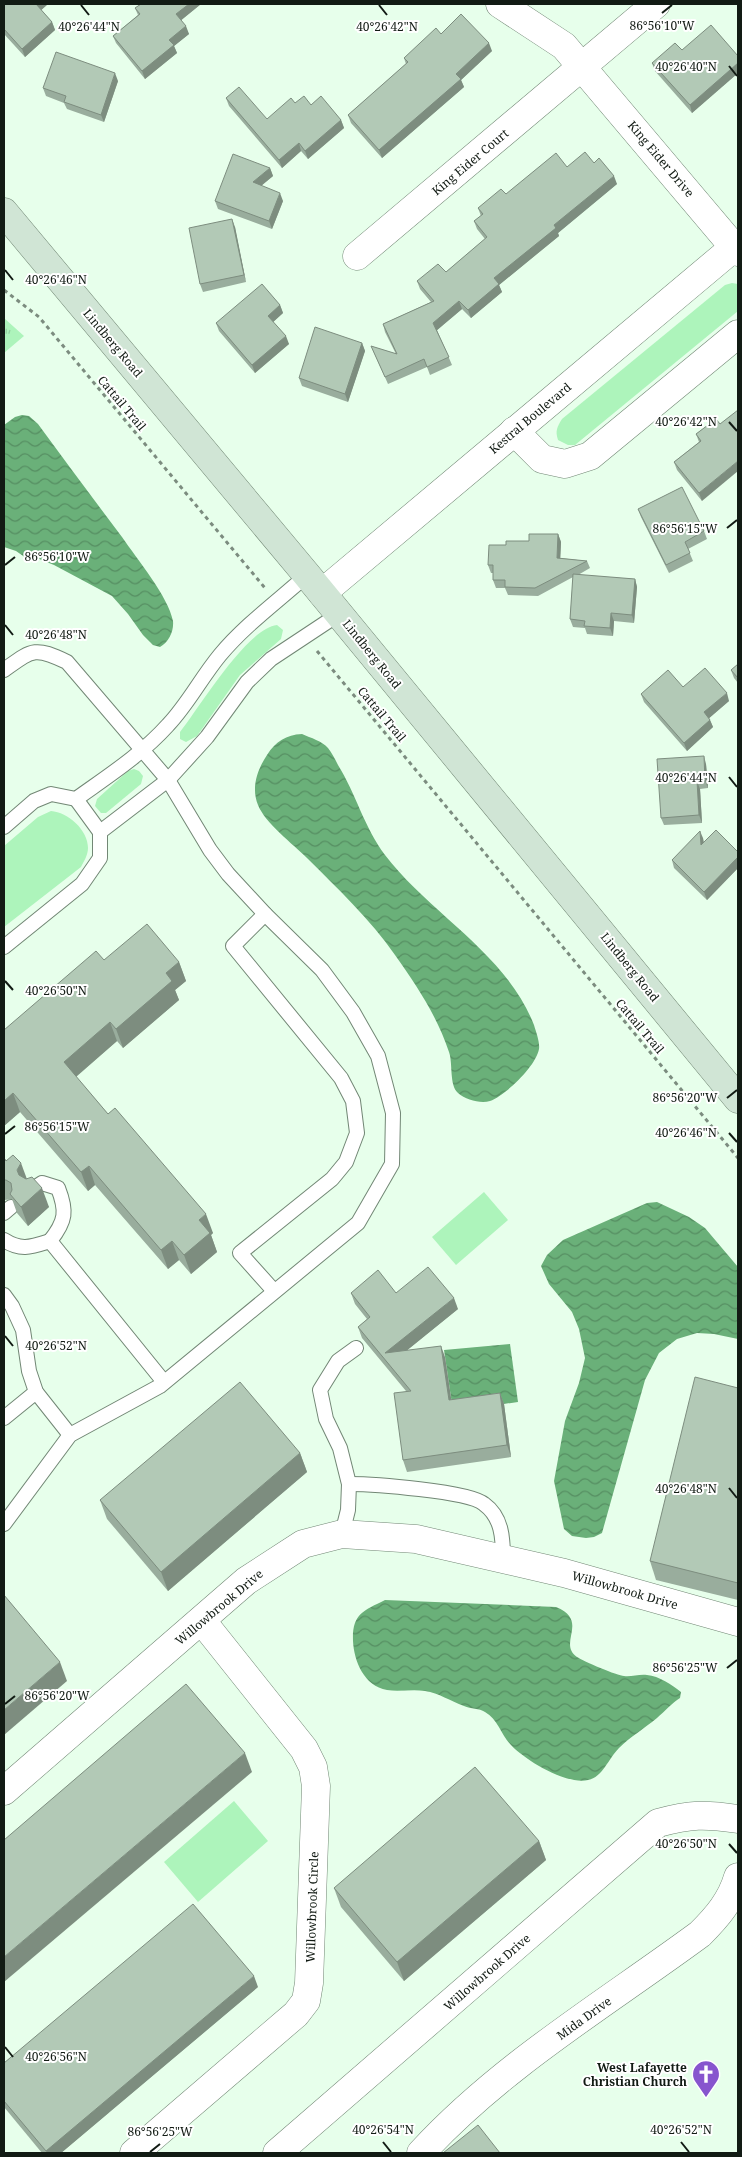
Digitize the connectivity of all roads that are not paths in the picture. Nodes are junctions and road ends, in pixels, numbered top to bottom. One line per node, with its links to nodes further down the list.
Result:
1 (500, 4): 3 (street, King Eider Drive)
2 (656, 4): 3 (street)
3 (583, 67): 5 (street, King Eider Drive); 6 (street, King Eider Court)
4 (4, 212): 9 (main road, Lindberg Road)
5 (737, 247): 8 (street, Kestral Boulevard)
6 (357, 256)
7 (738, 334): 8 (street)
8 (514, 431): 9 (street, Kestral Boulevard)
9 (314, 584): 10 (main road, Lindberg Road); 12 (lane)
10 (339, 614): 13 (lane); 19 (main road, Lindberg Road)
11 (4, 670): 12 (lane)
12 (142, 751): 13 (lane); 14 (lane)
13 (168, 780): 16 (lane); 17 (lane)
14 (76, 799): 15 (lane); 16 (lane)
15 (4, 827)
16 (100, 832): 18 (lane)
17 (265, 914): 23 (lane); 23 (lane)
18 (4, 947)
19 (738, 1099)
20 (33, 1189): 22 (lane)
21 (4, 1240): 22 (lane)
22 (50, 1241): 26 (lane)
23 (274, 1291): 26 (lane)
24 (4, 1295): 27 (lane)
25 (356, 1348): 30 (lane)
26 (164, 1382): 29 (lane)
27 (36, 1392): 28 (lane); 29 (lane)
28 (4, 1418)
29 (70, 1435): 31 (lane)
30 (349, 1484): 32 (lane); 33 (lane)
31 (4, 1524)
32 (342, 1534): 33 (street, Willowbrook Drive); 34 (street, Willowbrook Drive)
33 (502, 1559): 35 (street, Willowbrook Drive)
34 (202, 1621): 36 (street, Willowbrook Drive); 39 (street, Willowbrook Circle)
35 (738, 1622)
36 (4, 1791)
37 (738, 1819): 40 (street, Willowbrook Drive)
38 (738, 1877): 41 (street, Mida Drive)
39 (134, 2153)
40 (277, 2153)
41 (420, 2153)

